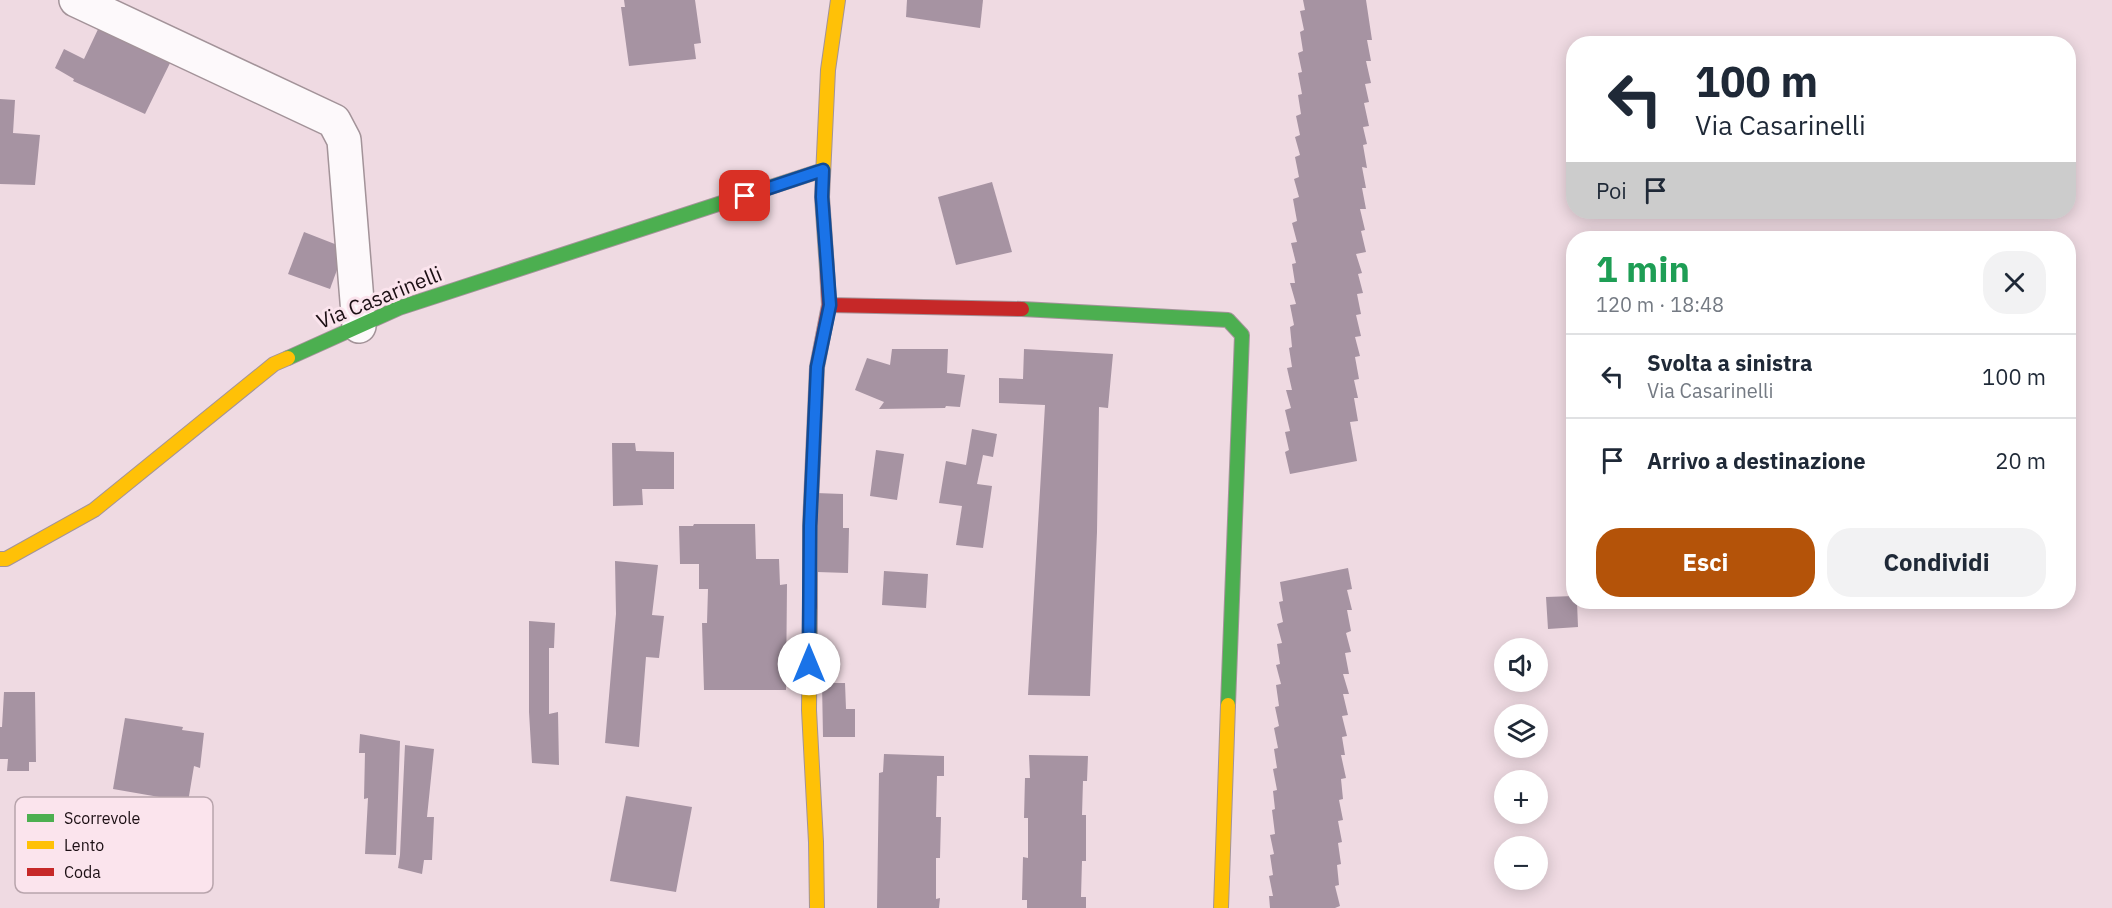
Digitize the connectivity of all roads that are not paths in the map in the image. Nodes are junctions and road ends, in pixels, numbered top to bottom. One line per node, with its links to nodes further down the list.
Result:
1 (76, 0): 5 (street)
2 (838, 0): 3 (street)
3 (823, 170): 4 (street); 5 (street, Via Casarinelli)
4 (830, 305): 7 (street); 8 (street)
5 (359, 326): 6 (street, Via Casarinelli)
6 (0, 559)
7 (817, 908)
8 (1221, 908)

